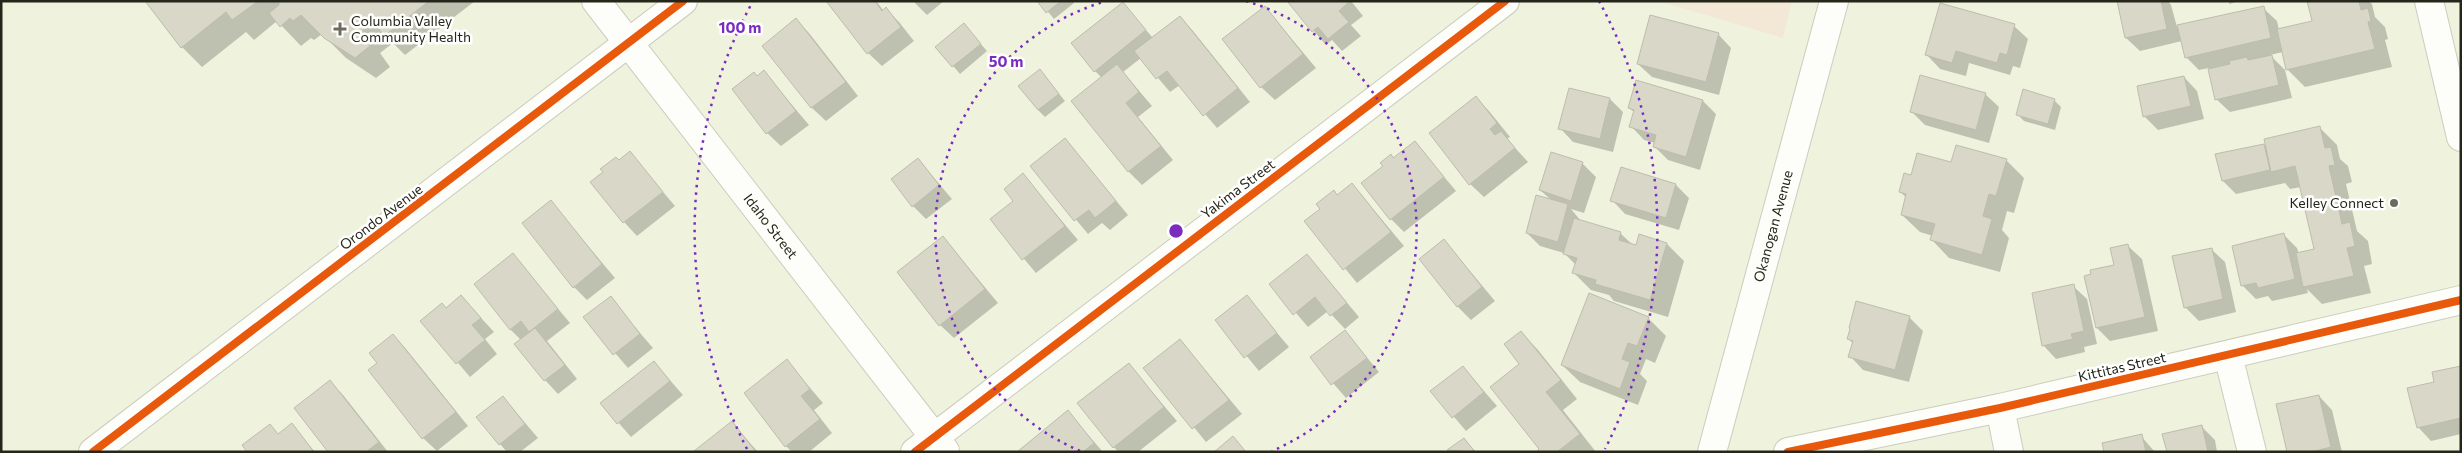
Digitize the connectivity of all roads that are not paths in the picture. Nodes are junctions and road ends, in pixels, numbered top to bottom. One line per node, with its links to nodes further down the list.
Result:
1 (596, 1): 6 (street, Idaho Street)
2 (683, 1): 6 (street, Orondo Avenue)
3 (1505, 1): 11 (street, Yakima Street)
4 (1834, 1): 13 (street, Okanogan Avenue)
5 (2429, 1): 7 (street)
6 (630, 44): 11 (street, Idaho Street); 12 (street, Orondo Avenue)
7 (2461, 137)
8 (2461, 300): 9 (street, Kittitas Street)
9 (2228, 354): 10 (street, Kittitas Street); 16 (street)
10 (2000, 408): 14 (street, Kittitas Street); 15 (street)
11 (931, 447)
12 (93, 452)
13 (1712, 452)
14 (1788, 452)
15 (2010, 452)
16 (2252, 452)

